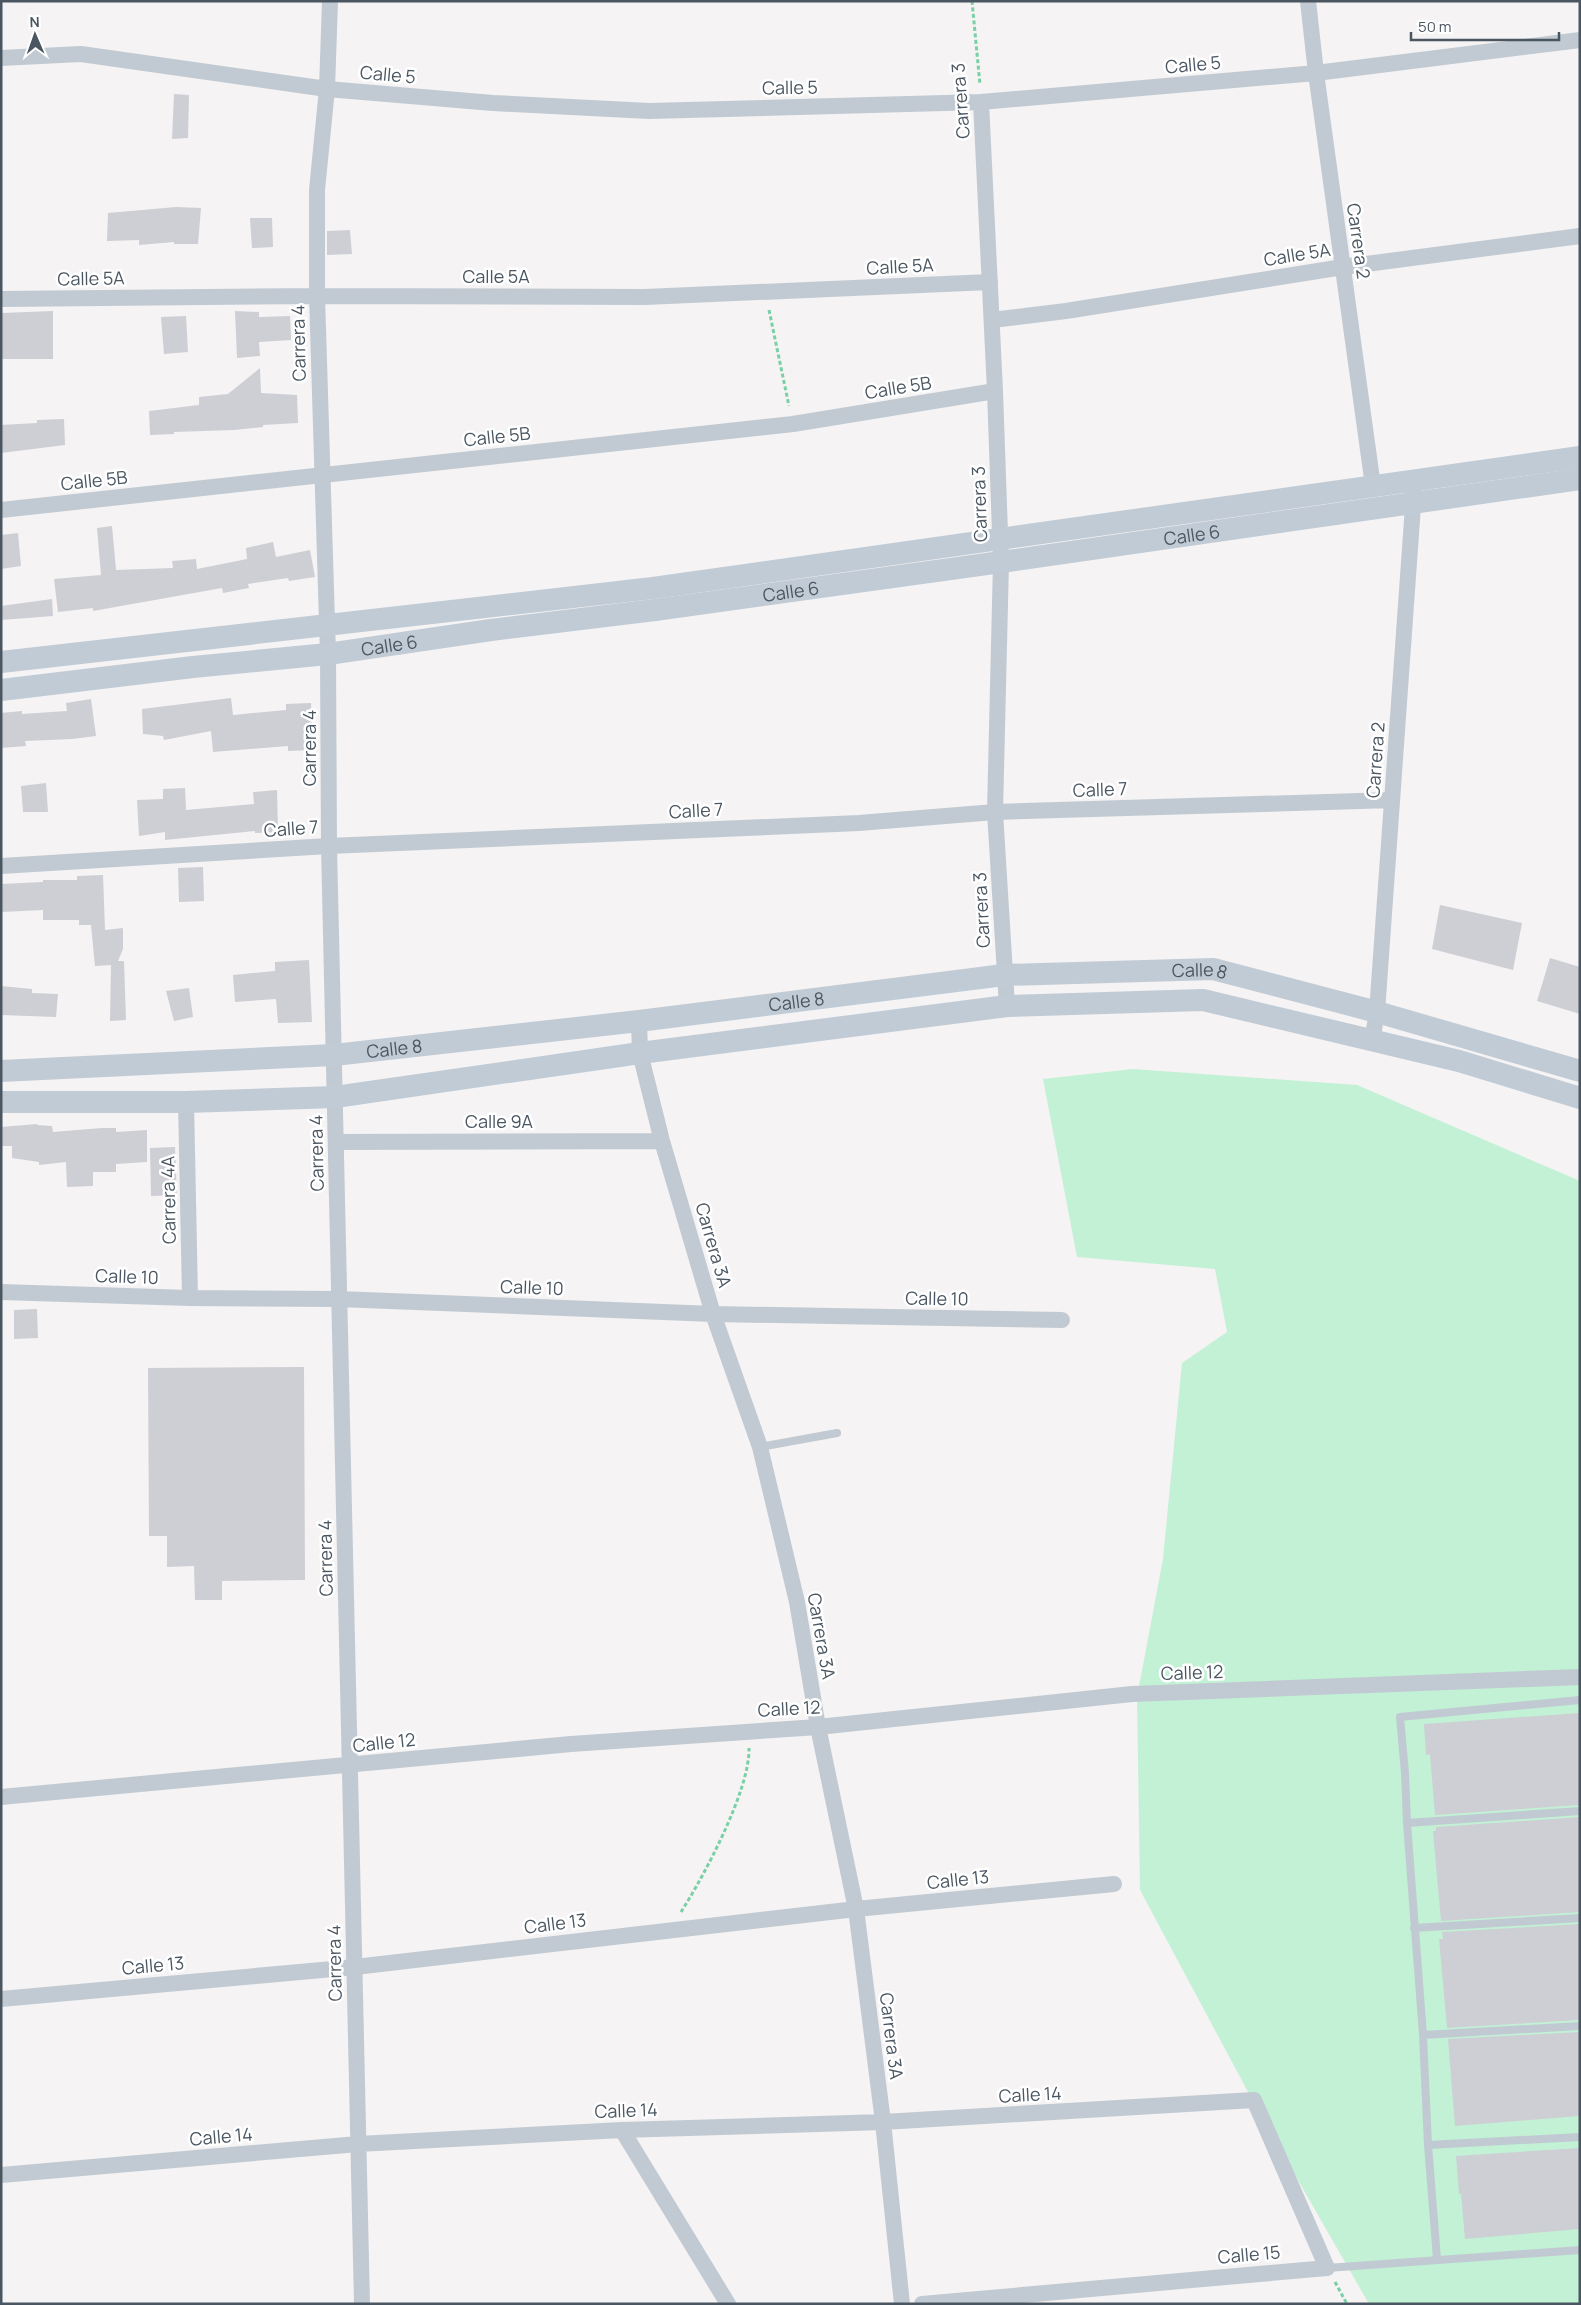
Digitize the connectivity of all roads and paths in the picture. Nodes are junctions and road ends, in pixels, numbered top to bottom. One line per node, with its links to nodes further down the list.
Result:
1 (330, 1): 7 (street, Carrera 4)
2 (972, 1): 8 (path, Carrera 3)
3 (1308, 1): 6 (street, Carrera 2)
4 (1580, 40): 6 (street, Calle 5)
5 (1, 58): 7 (street, Calle 5)
6 (1316, 73): 8 (street, Calle 5); 10 (street, Carrera 2)
7 (327, 89): 8 (street, Calle 5); 13 (street, Carrera 4)
8 (981, 102): 11 (street, Carrera 3)
9 (1580, 236): 10 (street, Calle 5A)
10 (1342, 268): 15 (street, Calle 5A); 21 (street, Carrera 2)
11 (990, 282): 12 (street, Calle 5A); 15 (street, Carrera 3)
12 (765, 292): 13 (street, Calle 5A); 17 (path)
13 (317, 296): 14 (street, Calle 5A); 19 (street, Carrera 4)
14 (1, 299)
15 (992, 320): 16 (street, Carrera 3)
16 (995, 391): 17 (street, Calle 5B); 24 (street, Carrera 3)
17 (793, 424): 19 (street, Calle 5B)
18 (1580, 457): 22 (street, Calle 6)
19 (321, 474): 23 (street, Calle 5B); 28 (street, Carrera 4)
20 (1580, 479): 22 (street, Calle 6)
21 (1373, 486): 22 (street, Calle 6); 24 (street, Calle 6)
22 (1414, 492): 25 (street, Calle 6); 34 (street, Carrera 2)
23 (1, 510)
24 (1000, 538): 25 (street, Carrera 3); 26 (street, Calle 6)
25 (1001, 562): 27 (street, Calle 6); 35 (street, Carrera 3)
26 (653, 588): 27 (street); 28 (street, Calle 6)
27 (654, 610): 30 (street, Calle 6)
28 (327, 625): 29 (street, Calle 6); 30 (street, Carrera 4)
29 (192, 640): 31 (street, Calle 6); 32 (street)
30 (328, 654): 32 (street, Calle 6); 36 (street, Carrera 4)
31 (1, 662)
32 (194, 667): 33 (street, Calle 6)
33 (1, 690)
34 (1392, 800): 35 (street, Calle 7); 40 (street, Carrera 2)
35 (995, 812): 36 (street, Calle 7); 38 (street, Carrera 3)
36 (329, 846): 37 (street, Calle 7); 44 (street, Carrera 4)
37 (1, 866)
38 (1004, 974): 39 (street, Carrera 3); 40 (street, Calle 8); 41 (street, Calle 8)
39 (1007, 1006): 42 (street, Calle 8); 43 (street, Calle 8)
40 (1377, 1012): 42 (street, Carrera 2); 46 (street, Calle 8)
41 (638, 1021): 43 (street, Carrera 3A); 44 (street, Calle 8)
42 (1372, 1041): 48 (street, Calle 8)
43 (640, 1054): 47 (street, Calle 8); 51 (street, Carrera 3A)
44 (334, 1055): 45 (street, Calle 8); 47 (street, Carrera 4)
45 (1, 1071)
46 (1580, 1071)
47 (335, 1098): 50 (street, Calle 8); 52 (street, Carrera 4)
48 (1580, 1098)
49 (1, 1102): 50 (street, Calle 8)
50 (186, 1102): 54 (street, Carrera 4A)
51 (662, 1140): 52 (street, Calle 9A); 56 (street, Carrera 3A)
52 (336, 1142): 55 (street, Carrera 4)
53 (1, 1292): 54 (street, Calle 10)
54 (190, 1298): 55 (street, Calle 10)
55 (339, 1299): 56 (street, Calle 10); 64 (street, Carrera 4)
56 (713, 1314): 57 (street, Calle 10); 59 (street, Carrera 3A)
57 (1062, 1320)
58 (837, 1433): 59 (lane)
59 (760, 1447): 62 (street, Carrera 3A)
60 (1580, 1677): 62 (street, Calle 12)
61 (1580, 1700): 67 (lane)
62 (818, 1727): 63 (street, Calle 12); 69 (street, Carrera 3A)
63 (748, 1730): 64 (street, Calle 12); 72 (path)
64 (350, 1766): 65 (street, Calle 12); 73 (street, Carrera 4)
65 (1, 1797)
66 (1580, 1811): 67 (lane)
67 (1407, 1823): 71 (lane)
68 (1114, 1884): 69 (street, Calle 13)
69 (856, 1909): 72 (street, Calle 13); 77 (street, Carrera 3A)
70 (1580, 1918): 71 (lane)
71 (1414, 1928): 76 (lane)
72 (665, 1930): 73 (street, Calle 13)
73 (354, 1967): 74 (street, Calle 13); 80 (street, Carrera 4)
74 (1, 1999)
75 (1580, 2026): 76 (lane)
76 (1423, 2035): 81 (lane)
77 (883, 2122): 78 (street, Calle 14); 85 (street, Calle 14); 88 (street, Carrera 3A)
78 (622, 2130): 80 (street, Calle 14); 87 (street)
79 (1580, 2137): 81 (lane)
80 (358, 2144): 82 (street, Calle 14); 86 (street, Carrera 4)
81 (1428, 2144): 84 (lane)
82 (1, 2175)
83 (1580, 2250): 84 (lane, Calle 15)
84 (1437, 2259): 85 (lane, Calle 15)
85 (1327, 2268): 89 (street, Calle 15); 90 (path)
86 (362, 2304)
87 (728, 2304)
88 (902, 2304)
89 (922, 2304)
90 (1346, 2304)

